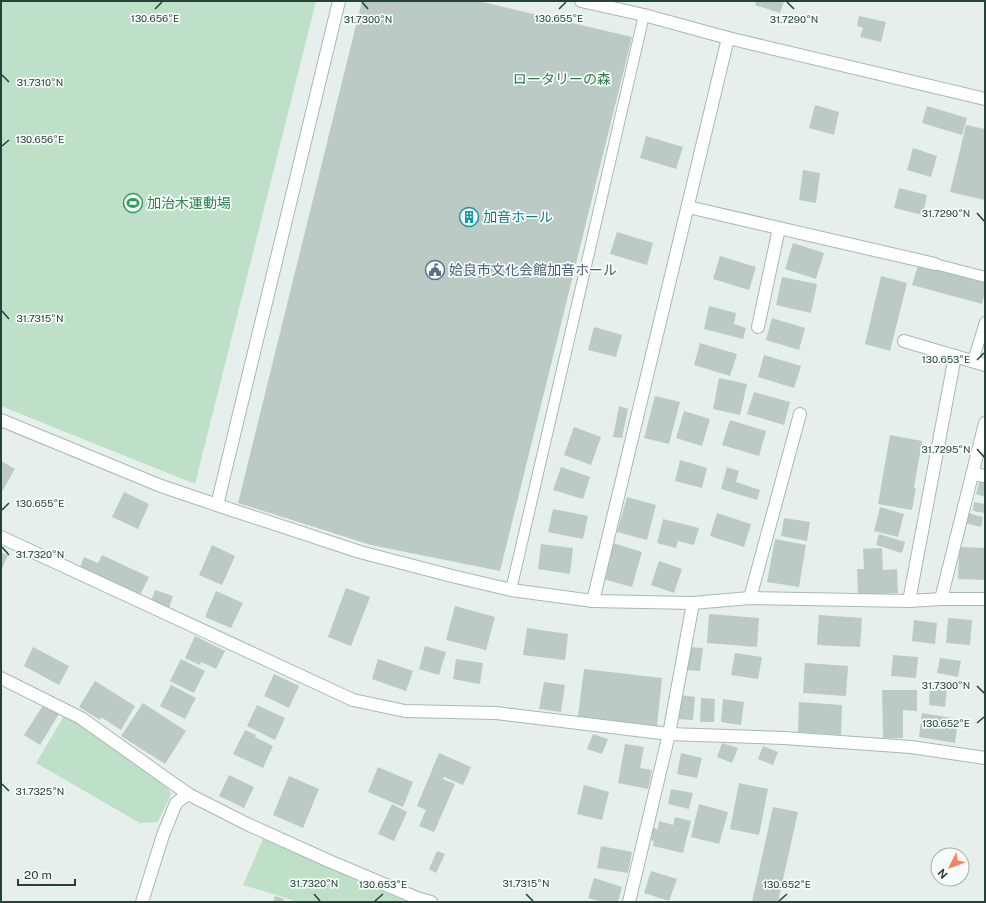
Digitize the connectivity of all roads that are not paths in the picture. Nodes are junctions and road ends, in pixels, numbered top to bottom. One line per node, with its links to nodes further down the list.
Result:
1 (339, 1): 20 (street)
2 (581, 1): 3 (street)
3 (644, 15): 4 (street); 22 (lane)
4 (728, 38): 5 (street); 6 (street)
5 (985, 99)
6 (688, 207): 7 (street); 26 (street)
7 (779, 228): 8 (street); 11 (street)
8 (935, 264): 9 (lane)
9 (985, 277)
10 (985, 322): 14 (lane)
11 (758, 327)
12 (904, 341): 13 (street)
13 (955, 356): 14 (street); 27 (street)
14 (979, 363)
15 (800, 414): 23 (street)
16 (1, 420): 20 (street)
17 (985, 423): 18 (street)
18 (973, 474): 19 (street); 24 (street)
19 (985, 476)
20 (217, 505): 22 (street)
21 (1, 537): 30 (street)
22 (511, 590): 26 (street)
23 (750, 598): 27 (street); 28 (street)
24 (941, 598): 25 (street); 27 (street)
25 (985, 598)
26 (593, 601): 28 (street)
27 (909, 601)
28 (693, 603): 30 (street)
29 (1, 678): 32 (street)
30 (668, 734): 31 (street); 35 (street)
31 (985, 758)
32 (188, 794): 33 (street); 34 (street)
33 (142, 902)
34 (432, 902)
35 (629, 902)

